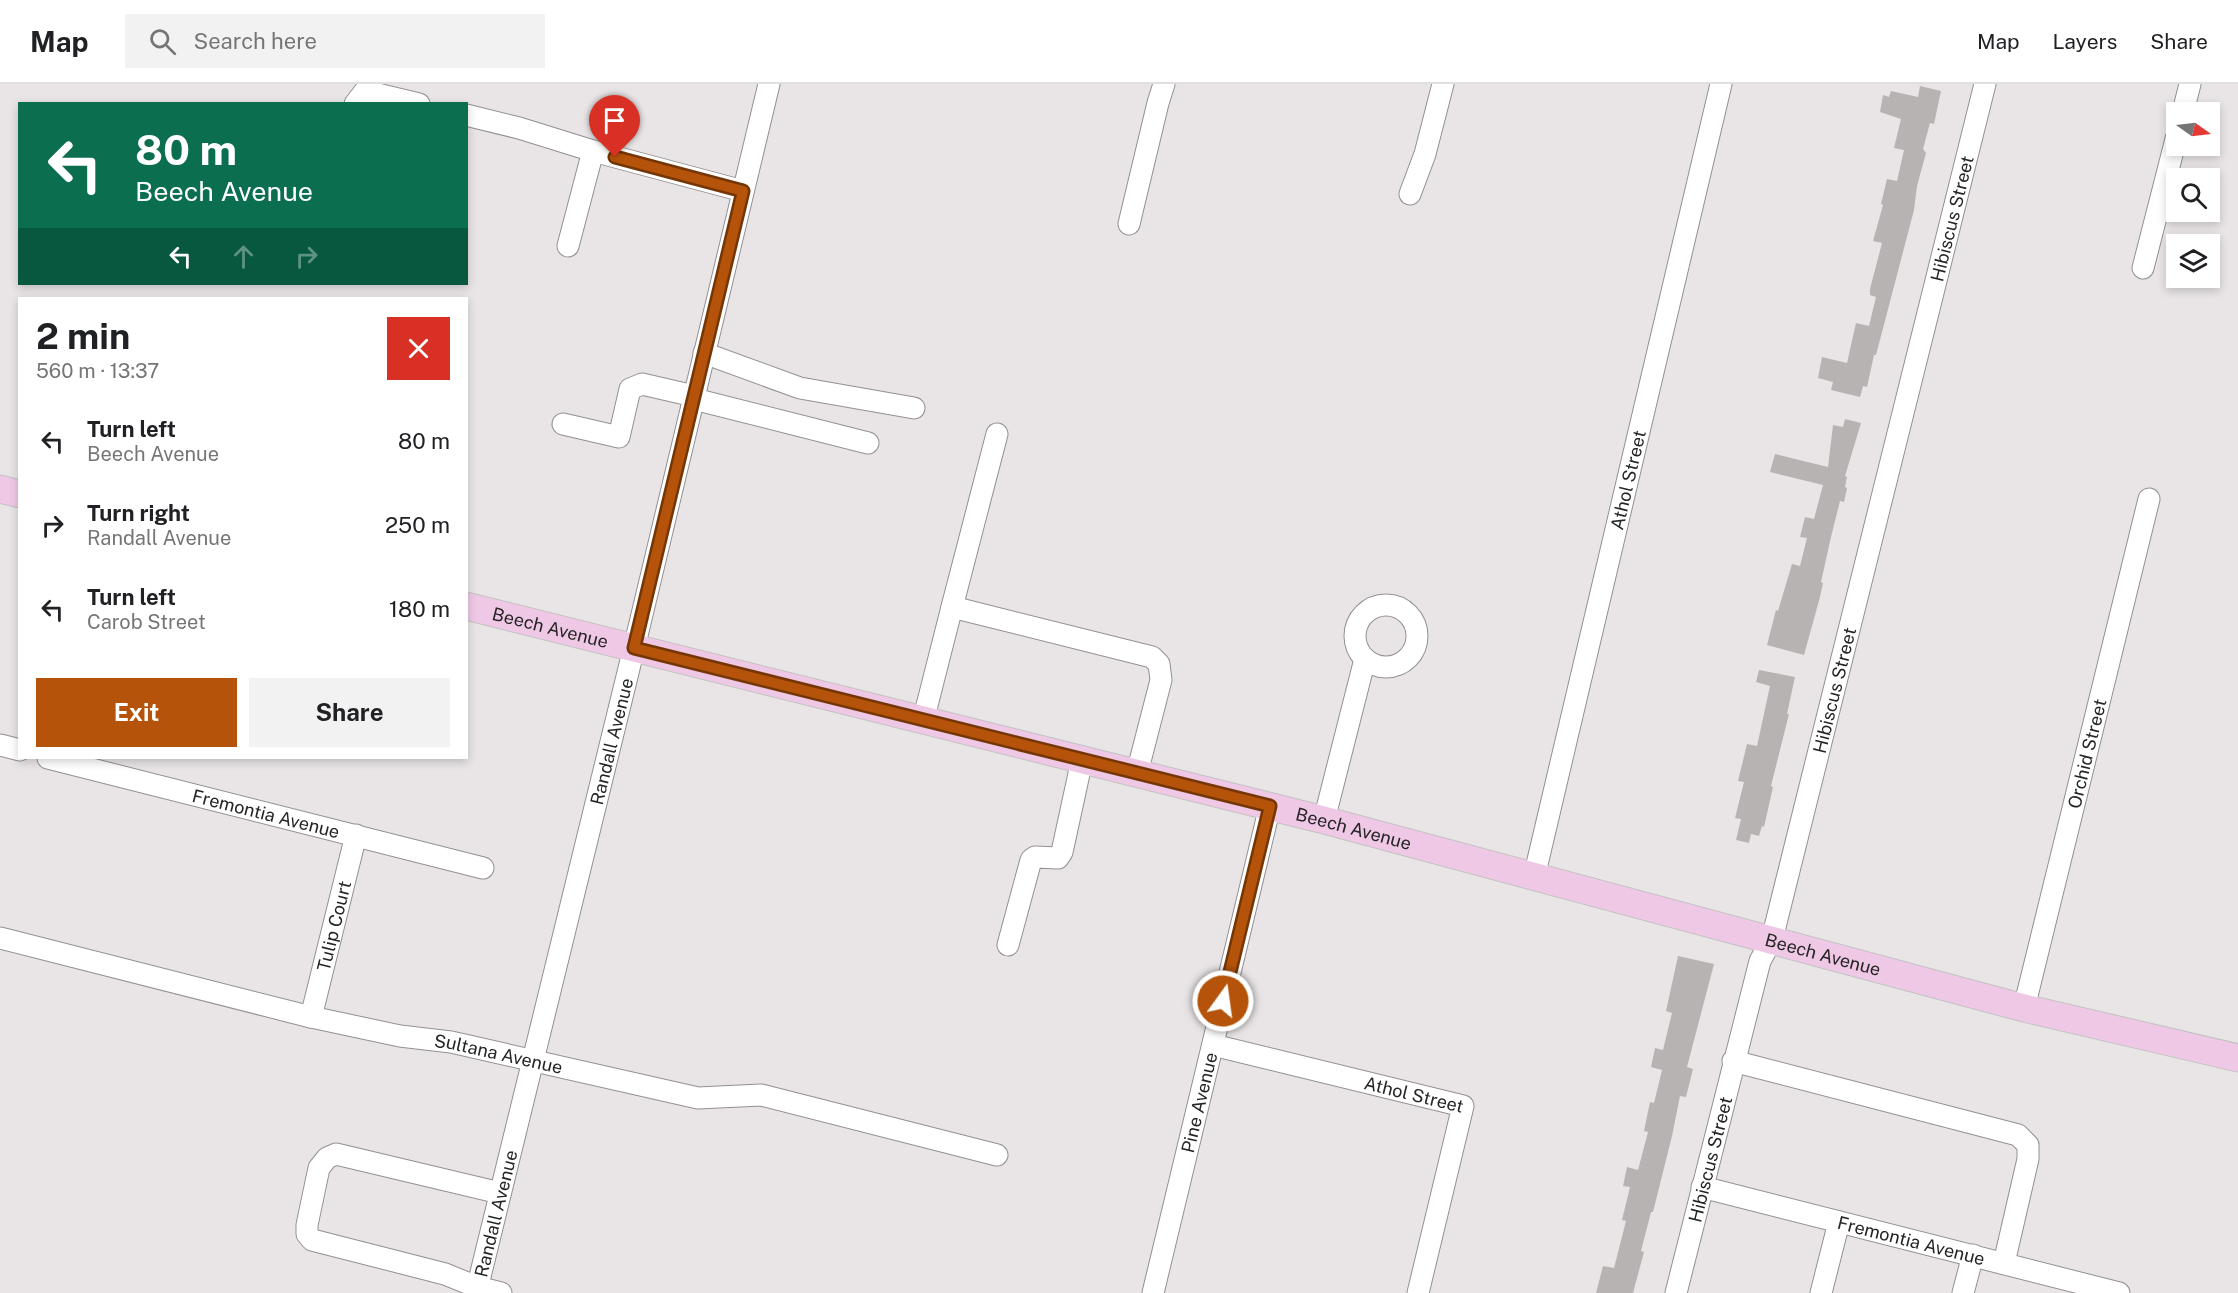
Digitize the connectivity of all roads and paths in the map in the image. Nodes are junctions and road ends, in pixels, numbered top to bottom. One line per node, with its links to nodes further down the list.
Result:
1 (769, 84): 13 (street, Randall Avenue)
2 (1164, 84): 15 (street)
3 (1443, 84): 14 (street)
4 (1721, 84): 41 (street, Athol Street)
5 (1985, 84): 43 (street, Hibiscus Street)
6 (2190, 84): 9 (street)
7 (360, 97): 8 (street)
8 (402, 102)
9 (2186, 102)
10 (468, 115): 11 (street)
11 (593, 152): 13 (street); 16 (street)
12 (2172, 156): 17 (street)
13 (743, 191): 18 (street, Randall Avenue)
14 (1410, 194)
15 (1129, 224)
16 (568, 246)
17 (2143, 268)
18 (704, 353): 19 (street, Randall Avenue); 20 (street)
19 (694, 397): 21 (street); 23 (street); 29 (street, Randall Avenue)
20 (914, 408)
21 (563, 424)
22 (997, 434): 28 (street)
23 (868, 443)
24 (0, 489): 25 (main road)
25 (18, 494)
26 (2149, 499): 45 (street, Orchid Street)
27 (468, 606): 29 (main road, Beech Avenue)
28 (952, 607): 31 (street); 36 (street)
29 (634, 648): 31 (main road, Beech Avenue); 50 (street, Randall Avenue)
30 (1365, 659): 38 (street)
31 (923, 721): 35 (main road, Beech Avenue)
32 (0, 745): 33 (street)
33 (18, 750)
34 (52, 759): 39 (street, Fremontia Avenue)
35 (1082, 760): 36 (main road, Beech Avenue); 44 (street)
36 (1137, 773): 37 (main road, Beech Avenue)
37 (1270, 806): 38 (main road, Beech Avenue); 47 (street, Pine Avenue)
38 (1324, 820): 41 (main road, Beech Avenue)
39 (356, 835): 40 (street, Fremontia Avenue); 46 (street, Tulip Court)
40 (483, 868)
41 (1534, 877): 43 (main road, Beech Avenue)
42 (0, 938): 46 (street, Sultana Avenue)
43 (1772, 939): 45 (main road, Beech Avenue); 49 (street, Hibiscus Street)
44 (1008, 945)
45 (2024, 1008): 48 (main road, Beech Avenue)
46 (311, 1017): 50 (street, Sultana Avenue)
47 (1212, 1045): 59 (street, Pine Avenue); 60 (street, Athol Street)
48 (2238, 1058)
49 (1733, 1061): 52 (street, Hibiscus Street); 56 (street)
50 (533, 1062): 51 (street, Sultana Avenue); 53 (street, Randall Avenue)
51 (997, 1155)
52 (1702, 1188): 54 (street, Fremontia Avenue); 61 (street, Hibiscus Street)
53 (500, 1193): 57 (street, Randall Avenue); 57 (street)
54 (1839, 1222): 55 (street, Fremontia Avenue); 62 (street)
55 (1973, 1255): 56 (street, Fremontia Avenue); 63 (street)
56 (2004, 1263): 64 (street, Fremontia Avenue)
57 (476, 1290): 58 (street)
58 (501, 1293)
59 (1153, 1293)
60 (1418, 1293)
61 (1676, 1293)
62 (1821, 1293)
63 (1964, 1293)
64 (2119, 1293)

